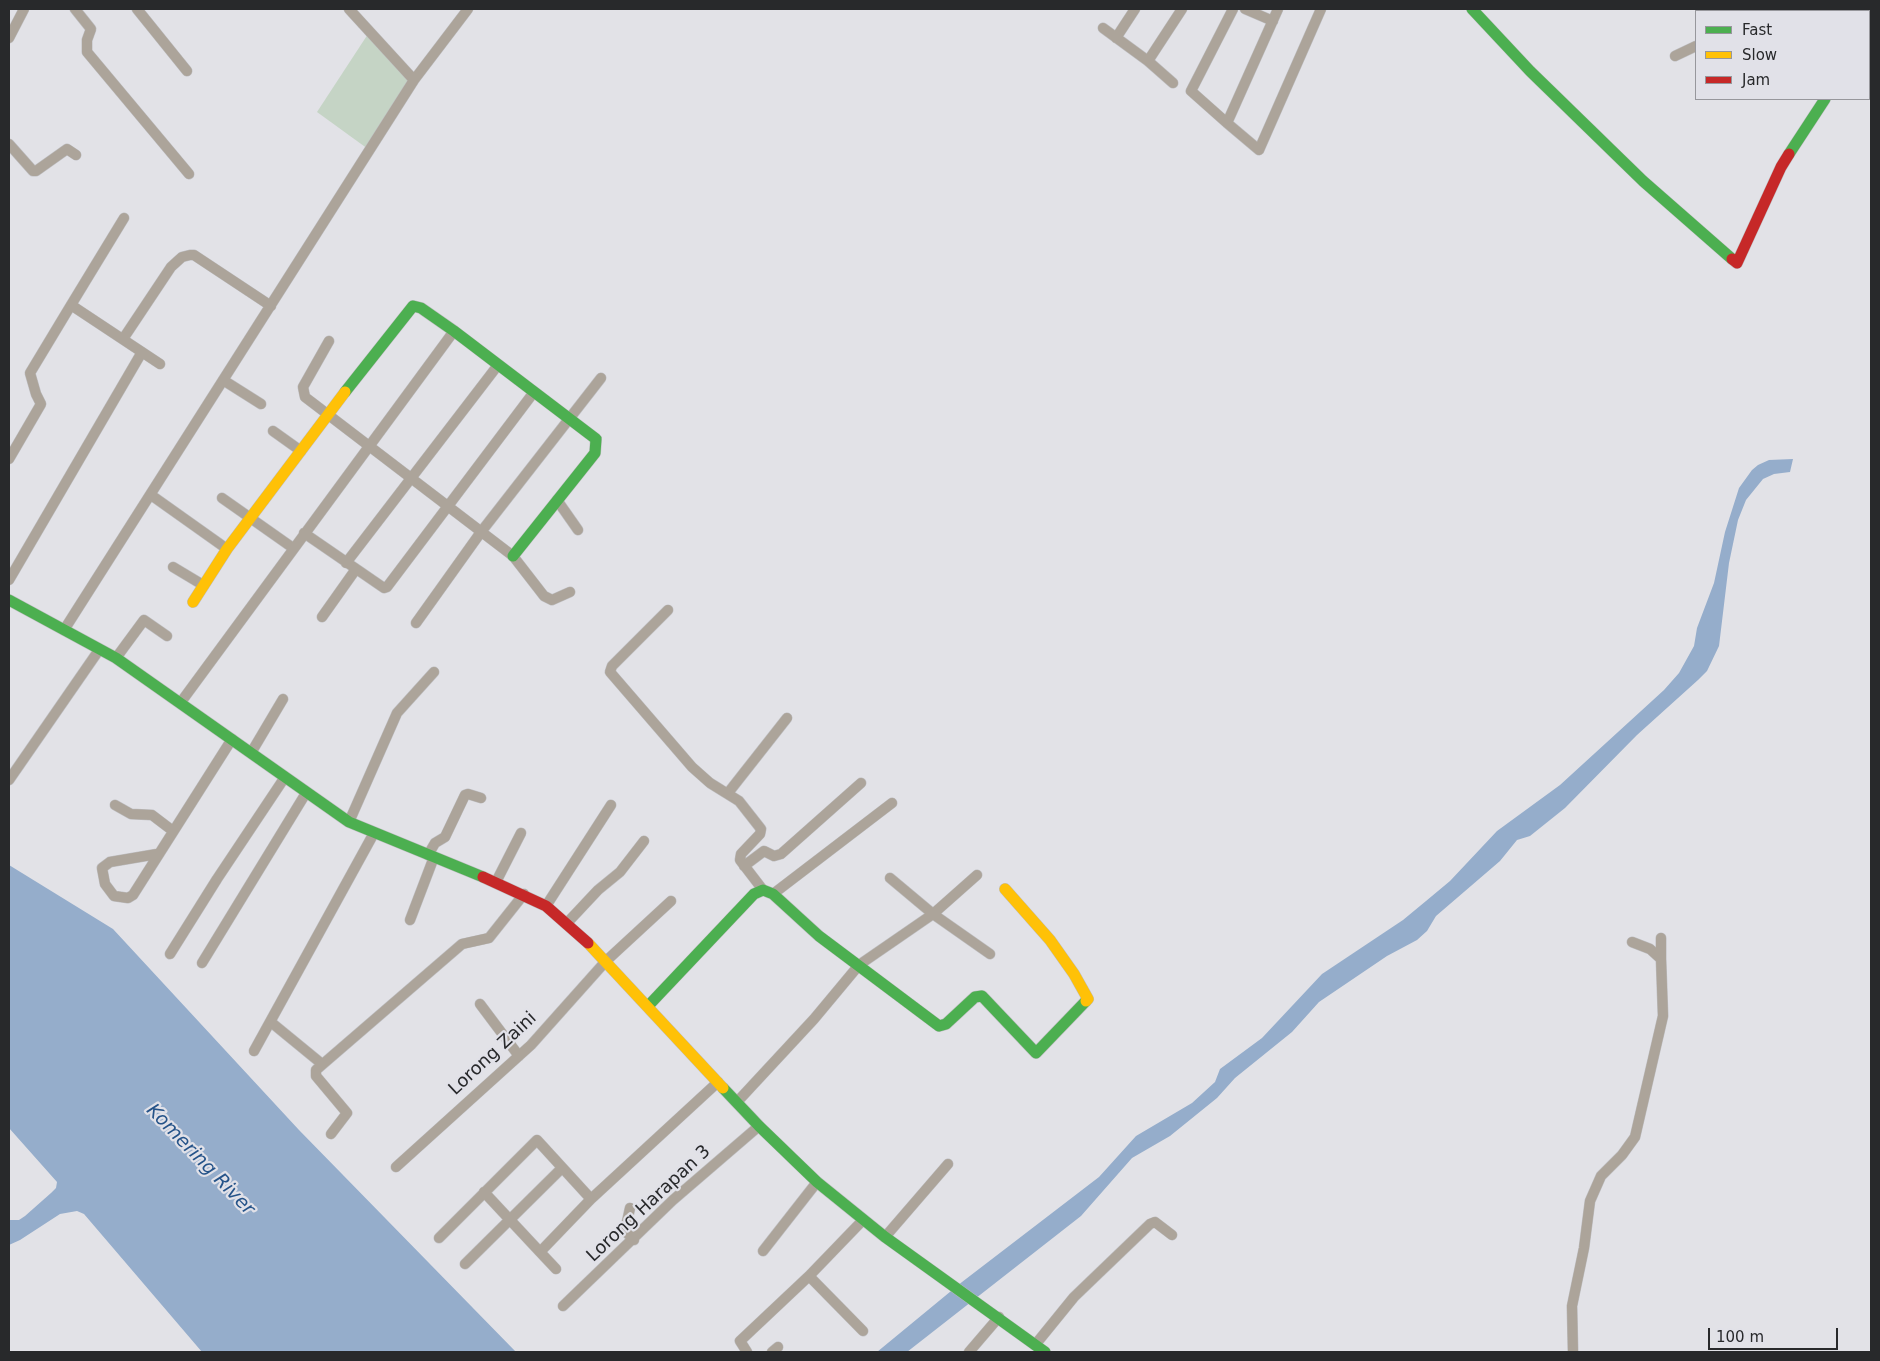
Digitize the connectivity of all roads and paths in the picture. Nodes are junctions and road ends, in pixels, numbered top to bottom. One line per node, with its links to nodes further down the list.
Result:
1 (75, 9): 27 (street)
2 (349, 9): 21 (street)
3 (468, 9): 21 (street)
4 (1135, 9): 16 (street)
5 (1182, 9): 19 (street)
6 (1233, 9): 24 (street)
7 (1245, 9): 13 (street)
8 (1278, 9): 13 (street)
9 (1472, 9): 23 (street)
10 (22, 10): 15 (street)
11 (141, 10): 20 (street)
12 (1317, 10): 24 (street)
13 (1273, 21): 24 (street)
14 (1103, 28): 16 (street)
15 (9, 38)
16 (1116, 38): 19 (street)
17 (1695, 46): 18 (street)
18 (1676, 56)
19 (1148, 61): 22 (street)
20 (187, 71)
21 (414, 80): 30 (street)
22 (1173, 83)
23 (1821, 100)
24 (1227, 123)
25 (9, 144): 26 (street)
26 (76, 155)
27 (189, 174)
28 (124, 218): 29 (street)
29 (71, 305): 32 (street); 46 (street)
30 (271, 306): 32 (street); 38 (street)
31 (454, 331): 36 (street); 41 (street); 44 (street)
32 (123, 340): 34 (street)
33 (329, 341): 41 (street)
34 (142, 352): 35 (street); 62 (street)
35 (160, 364)
36 (498, 365): 39 (street); 47 (street)
37 (601, 378): 42 (street)
38 (223, 380): 40 (street); 48 (street)
39 (534, 392): 42 (street); 51 (street)
40 (262, 404)
41 (327, 415): 44 (street); 45 (street)
42 (568, 419): 50 (street); 54 (street)
43 (273, 431): 45 (street)
44 (368, 445): 47 (street); 55 (street)
45 (301, 451): 52 (street)
46 (9, 459)
47 (410, 477): 51 (street); 59 (street)
48 (151, 495): 57 (street); 70 (street)
49 (222, 498): 52 (street)
50 (557, 500): 53 (street); 58 (street)
51 (448, 506): 54 (street); 61 (street)
52 (250, 518): 56 (street); 57 (street)
53 (578, 530)
54 (481, 532): 58 (street); 69 (street)
55 (304, 533): 56 (street); 59 (street)
56 (293, 548): 76 (street)
57 (226, 549): 63 (street)
58 (513, 556): 64 (street)
59 (346, 563): 61 (street)
60 (173, 567): 63 (street)
61 (356, 569): 68 (street)
62 (9, 580)
63 (203, 585): 66 (street)
64 (570, 592)
65 (9, 600): 70 (street)
66 (193, 602)
67 (668, 610): 84 (street)
68 (322, 618)
69 (416, 622)
70 (64, 630): 72 (street)
71 (167, 636): 73 (street)
72 (99, 650): 73 (street); 81 (street)
73 (116, 658): 76 (street)
74 (434, 672): 89 (street)
75 (283, 699): 79 (street)
76 (182, 702): 78 (street)
77 (787, 718): 84 (street)
78 (232, 739): 79 (street); 90 (street)
79 (251, 753): 80 (street)
80 (286, 778): 83 (street); 110 (street)
81 (9, 780)
82 (861, 783): 96 (street)
83 (306, 793): 89 (street); 114 (street)
84 (728, 793): 96 (street)
85 (481, 798): 95 (street)
86 (892, 803): 101 (street)
87 (116, 805): 90 (street)
88 (611, 805): 104 (street)
89 (349, 822): 91 (street)
90 (173, 831): 94 (street)
91 (374, 833): 95 (street); 118 (street)
92 (521, 833): 99 (street)
93 (644, 841): 107 (street)
94 (157, 854): 94 (street)
95 (431, 856): 99 (street); 106 (street)
96 (744, 866): 101 (street)
97 (977, 875): 105 (street)
98 (890, 878): 105 (street)
99 (496, 882): 102 (street)
100 (1005, 890): 115 (street)
101 (768, 892): 115 (street); 117 (street)
102 (524, 894): 104 (street); 121 (street)
103 (671, 901): 113 (street, Lorong Zaini)
104 (546, 906): 107 (street)
105 (933, 914): 111 (street); 115 (street)
106 (410, 920)
107 (567, 923): 113 (street)
108 (1661, 938): 112 (street)
109 (1632, 942): 112 (street)
110 (170, 954)
111 (990, 954)
112 (1661, 959): 151 (street)
113 (606, 961): 117 (street); 120 (street, Lorong Zaini)
114 (202, 962)
115 (859, 965): 123 (street)
116 (480, 1004): 120 (street)
117 (649, 1005): 122 (street)
118 (272, 1023): 119 (street); 121 (street)
119 (254, 1052)
120 (519, 1056): 127 (street, Lorong Zaini)
121 (322, 1064): 125 (street)
122 (718, 1082): 123 (street); 131 (street)
123 (737, 1102): 124 (street)
124 (759, 1126): 129 (street); 138 (street, Lorong Harapan 3)
125 (331, 1134)
126 (948, 1164): 136 (street)
127 (396, 1167)
128 (562, 1168): 130 (street); 131 (street); 133 (street)
129 (817, 1182): 134 (street); 139 (street)
130 (484, 1192): 133 (street); 137 (street)
131 (590, 1199): 140 (street)
132 (630, 1208): 138 (street)
133 (511, 1220): 140 (street); 141 (street)
134 (863, 1220): 136 (street); 143 (street)
135 (1172, 1235): 147 (street)
136 (885, 1237): 145 (street)
137 (438, 1238)
138 (634, 1240): 144 (street, Lorong Harapan 3)
139 (763, 1250)
140 (540, 1252): 142 (street)
141 (465, 1264)
142 (556, 1269)
143 (809, 1276): 146 (street); 148 (street)
144 (562, 1306)
145 (999, 1317): 147 (street); 149 (street)
146 (863, 1331)
147 (1035, 1345): 150 (street)
148 (747, 1352)
149 (969, 1352)
150 (1045, 1352)
151 (1573, 1352)

